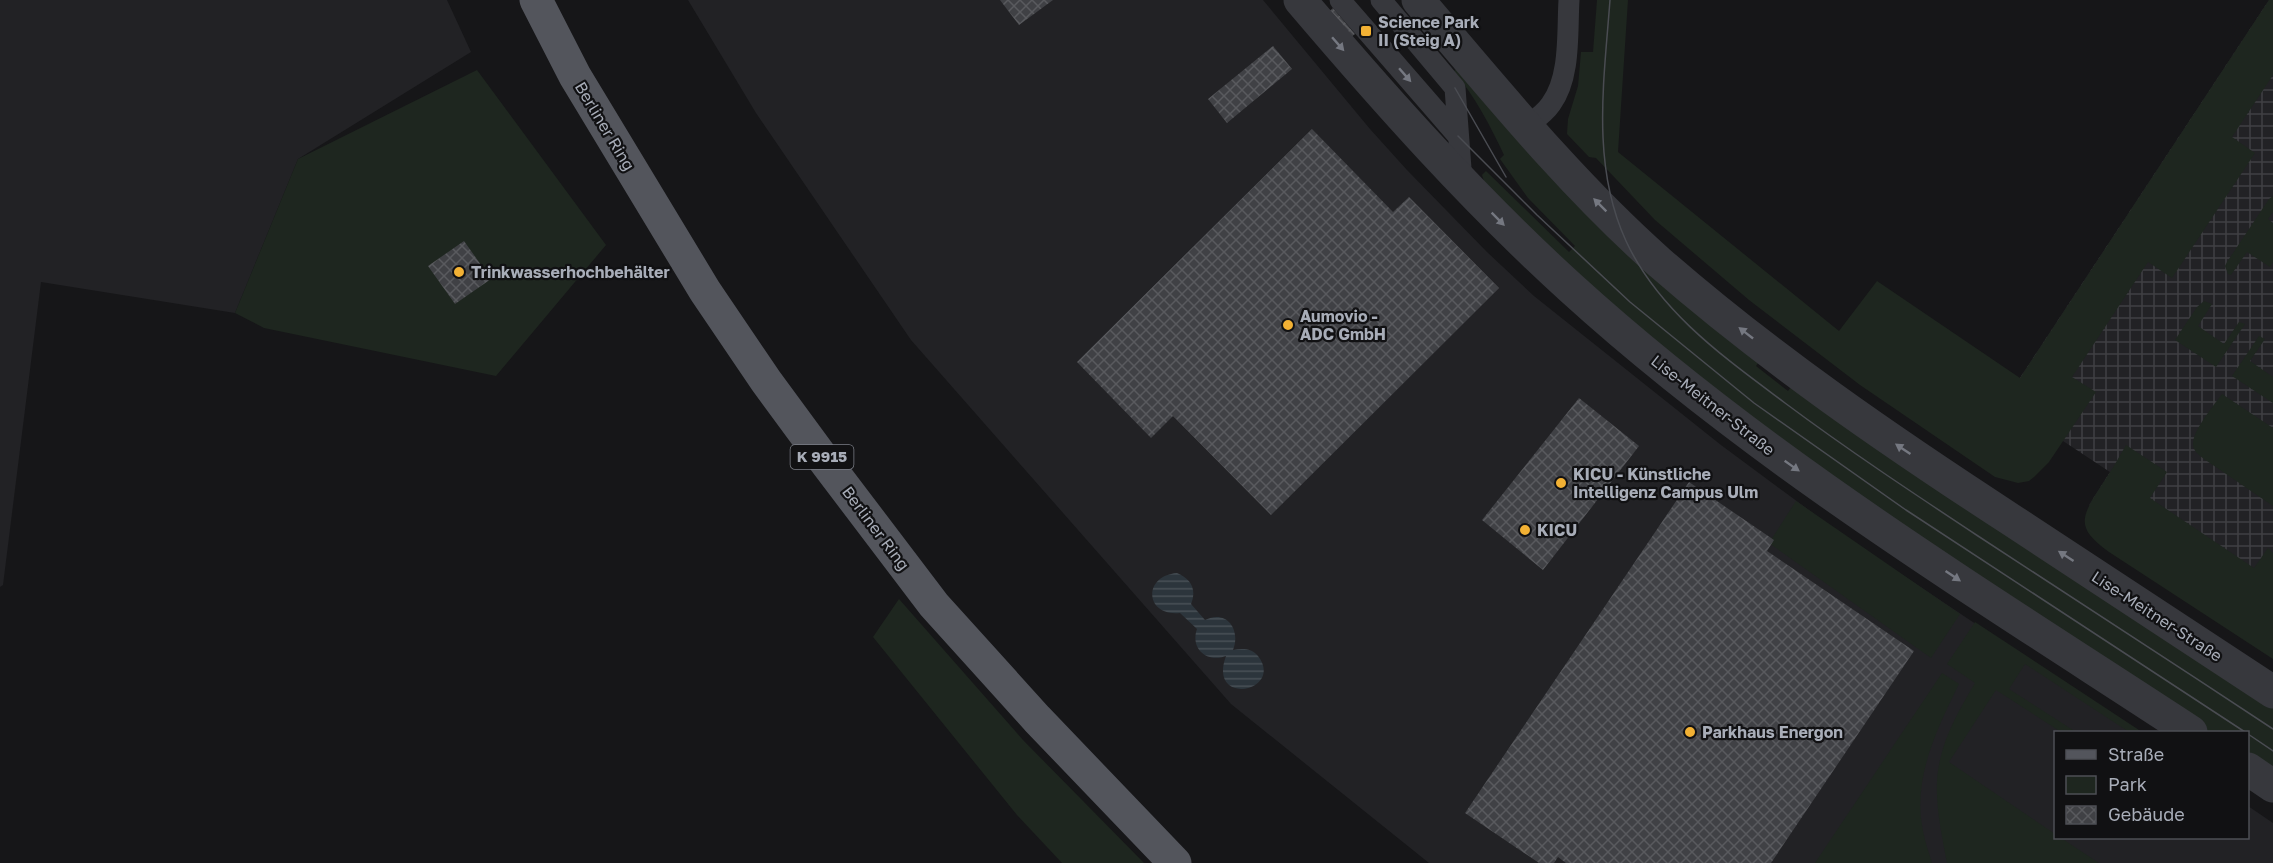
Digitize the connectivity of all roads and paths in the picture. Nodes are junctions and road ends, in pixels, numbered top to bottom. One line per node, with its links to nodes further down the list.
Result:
1 (536, 0): 14 (main road, Berliner Ring / K 9915)
2 (1300, 0): 9 (street, Lise-Meitner-Straße, one-way to 9)
3 (1341, 0): 8 (lane, one-way to 8)
4 (1381, 0): 8 (lane)
5 (1418, 0): 7 (street, Lise-Meitner-Straße)
6 (1569, 0): 7 (lane)
7 (1527, 126): 10 (street, Lise-Meitner-Straße, one-way to 7)
8 (1458, 136): 9 (lane)
9 (1463, 183): 11 (street, Lise-Meitner-Straße, one-way to 11)
10 (2273, 692)
11 (2189, 731)
12 (2249, 770): 13 (street)
13 (2273, 786)
14 (1175, 863)

